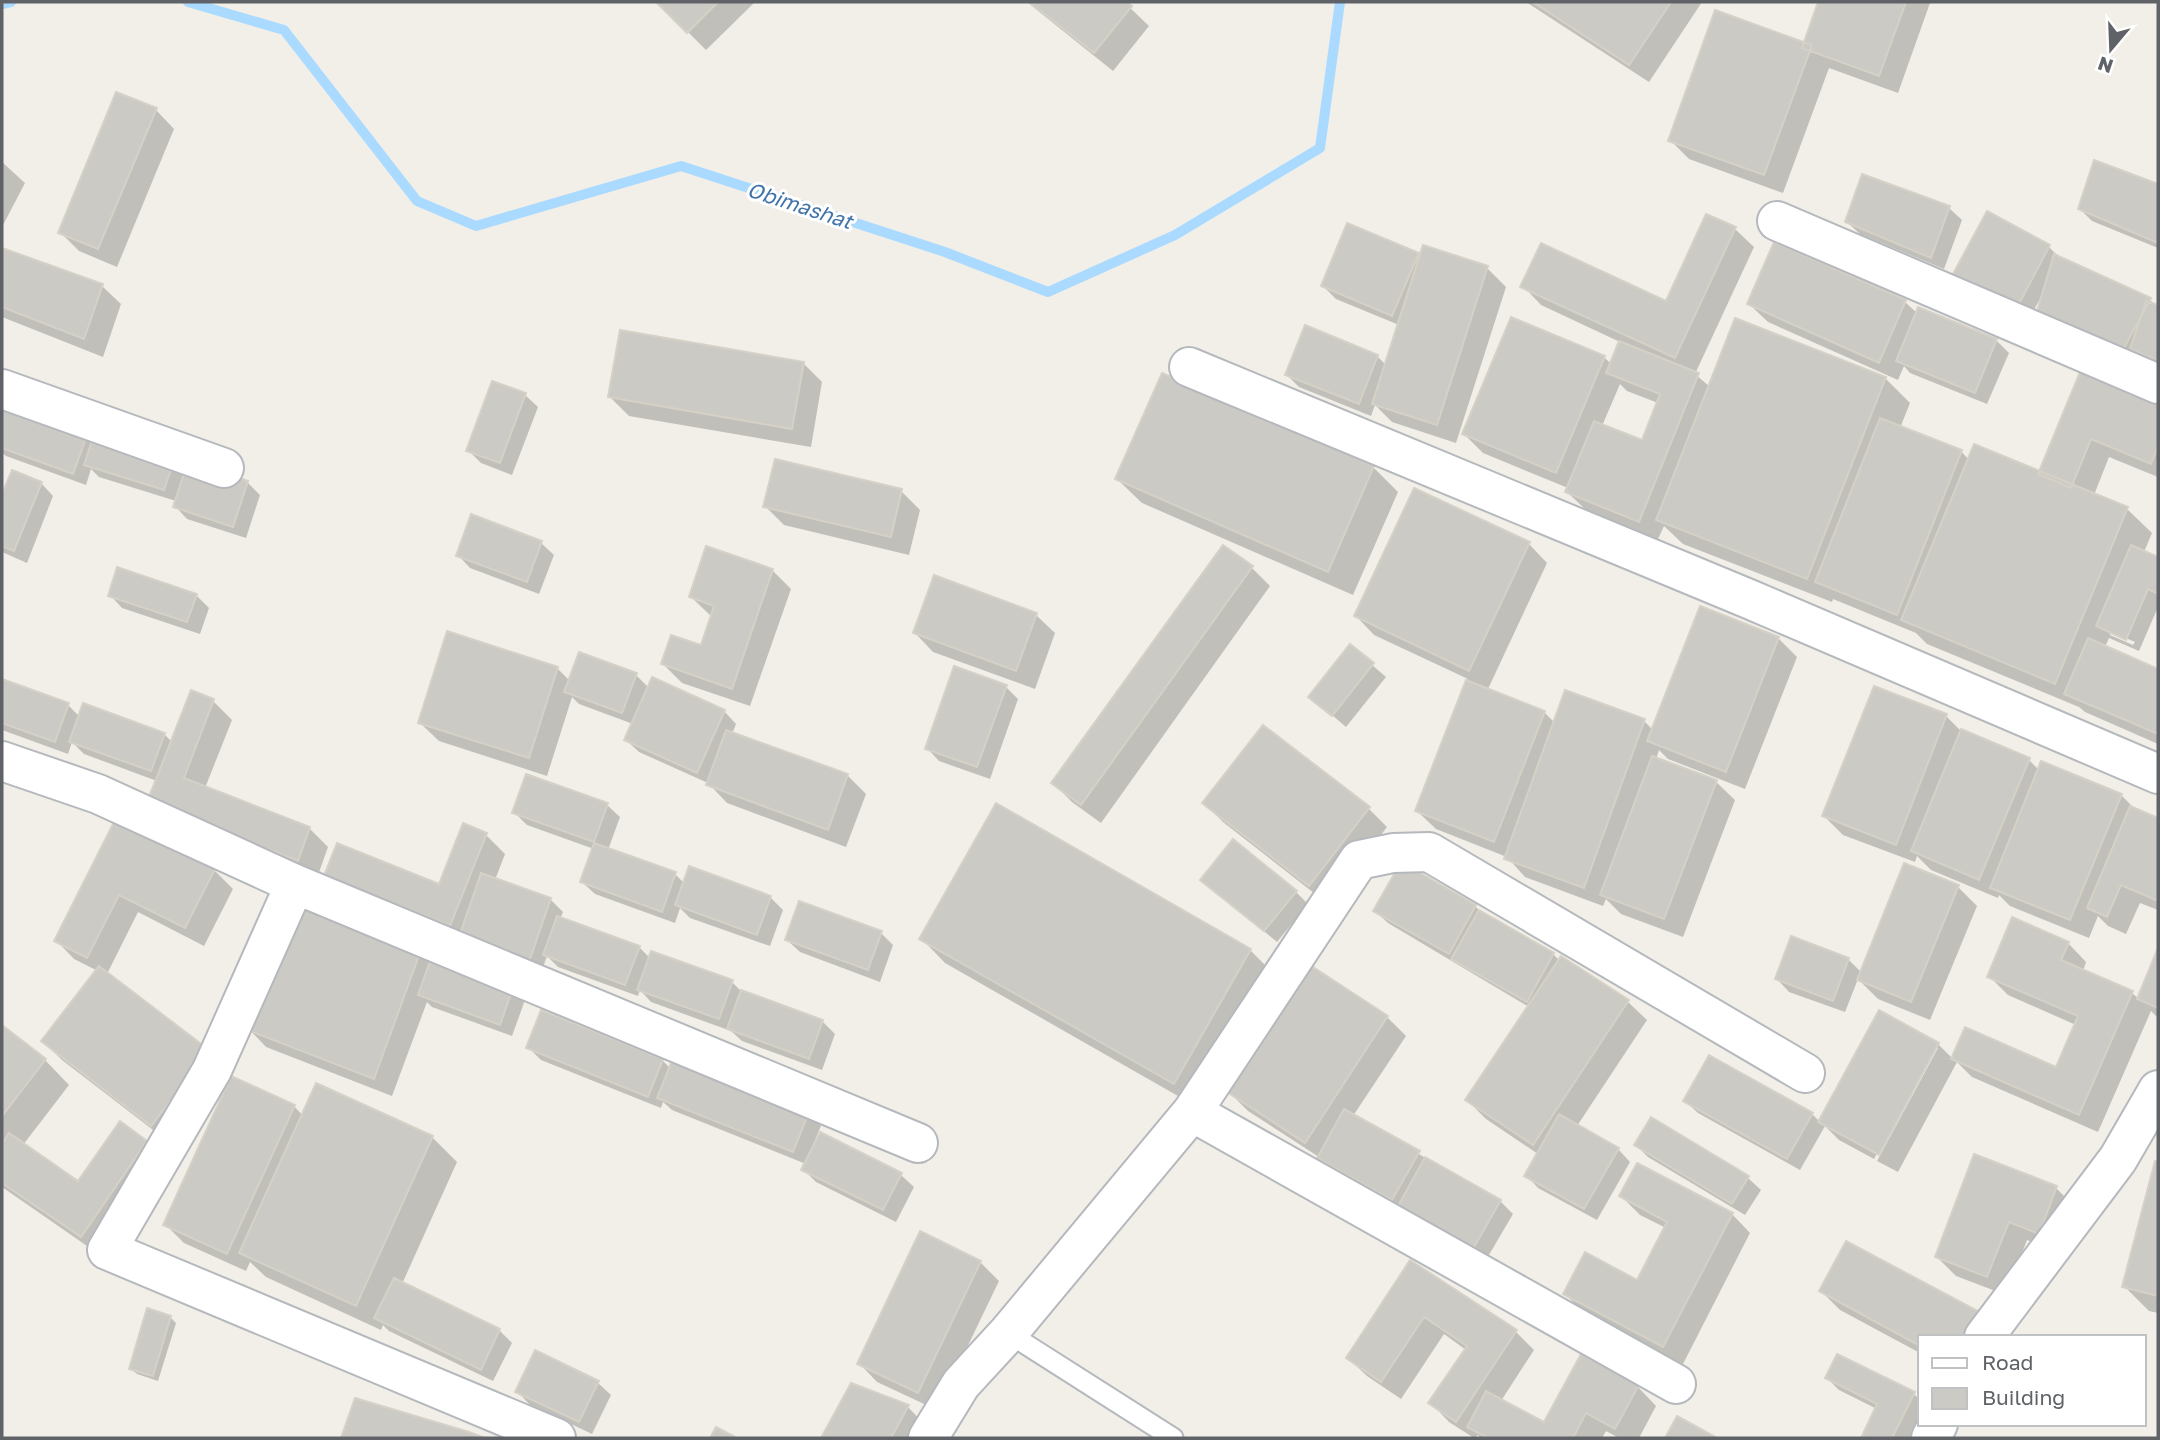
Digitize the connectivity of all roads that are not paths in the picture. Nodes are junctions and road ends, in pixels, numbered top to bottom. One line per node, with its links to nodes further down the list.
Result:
1 (1777, 221): 3 (street)
2 (1189, 368): 7 (street)
3 (2158, 384)
4 (2, 389): 5 (street)
5 (224, 468)
6 (2, 761): 8 (street)
7 (2158, 774)
8 (295, 884): 12 (street); 16 (street)
9 (1805, 1073): 11 (street)
10 (2158, 1090): 14 (street)
11 (1192, 1112): 13 (street); 15 (street)
12 (918, 1143)
13 (1008, 1333): 17 (street); 18 (lane)
14 (1985, 1335)
15 (1676, 1384)
16 (556, 1438)
17 (928, 1438)
18 (1173, 1438)

